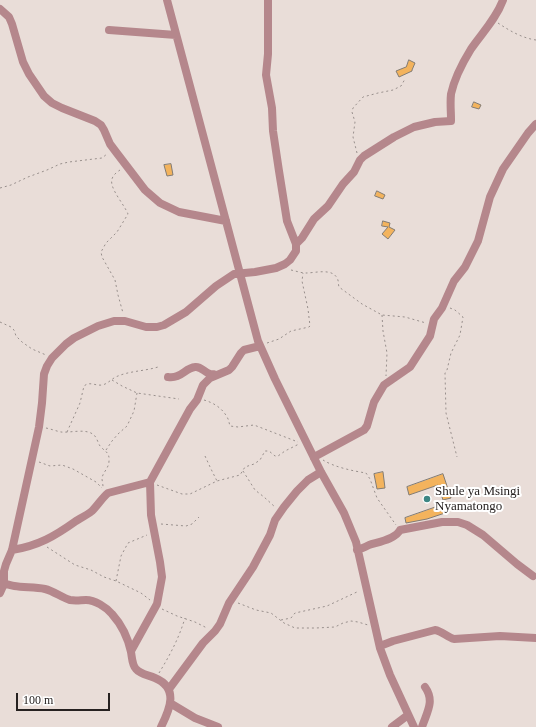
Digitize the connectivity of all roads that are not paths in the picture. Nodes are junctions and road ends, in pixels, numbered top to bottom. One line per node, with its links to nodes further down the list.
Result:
1 (167, 0): 6 (street)
2 (268, 0): 9 (street)
3 (502, 0): 9 (street)
4 (0, 10): 8 (street)
5 (109, 30): 6 (street)
6 (176, 35): 8 (street)
7 (536, 124): 14 (street)
8 (226, 221): 10 (street)
9 (296, 244): 10 (street)
10 (240, 273): 11 (street); 17 (street)
11 (260, 346): 12 (street); 14 (street)
12 (216, 375): 13 (street); 16 (street)
13 (168, 377)
14 (315, 457): 15 (street)
15 (321, 472): 18 (street); 26 (street)
16 (150, 482): 17 (street); 24 (street)
17 (12, 550): 20 (street)
18 (357, 550): 19 (street); 23 (street)
19 (533, 576)
20 (2, 583): 21 (street); 24 (street)
21 (0, 593)
22 (536, 638): 23 (street)
23 (380, 648): 28 (street)
24 (131, 651): 26 (street)
25 (424, 687): 33 (street)
26 (169, 689): 27 (street)
27 (170, 703): 29 (street); 30 (street)
28 (408, 715): 31 (street); 32 (street)
29 (162, 727)
30 (218, 727)
31 (392, 727)
32 (414, 727)
33 (422, 727)

